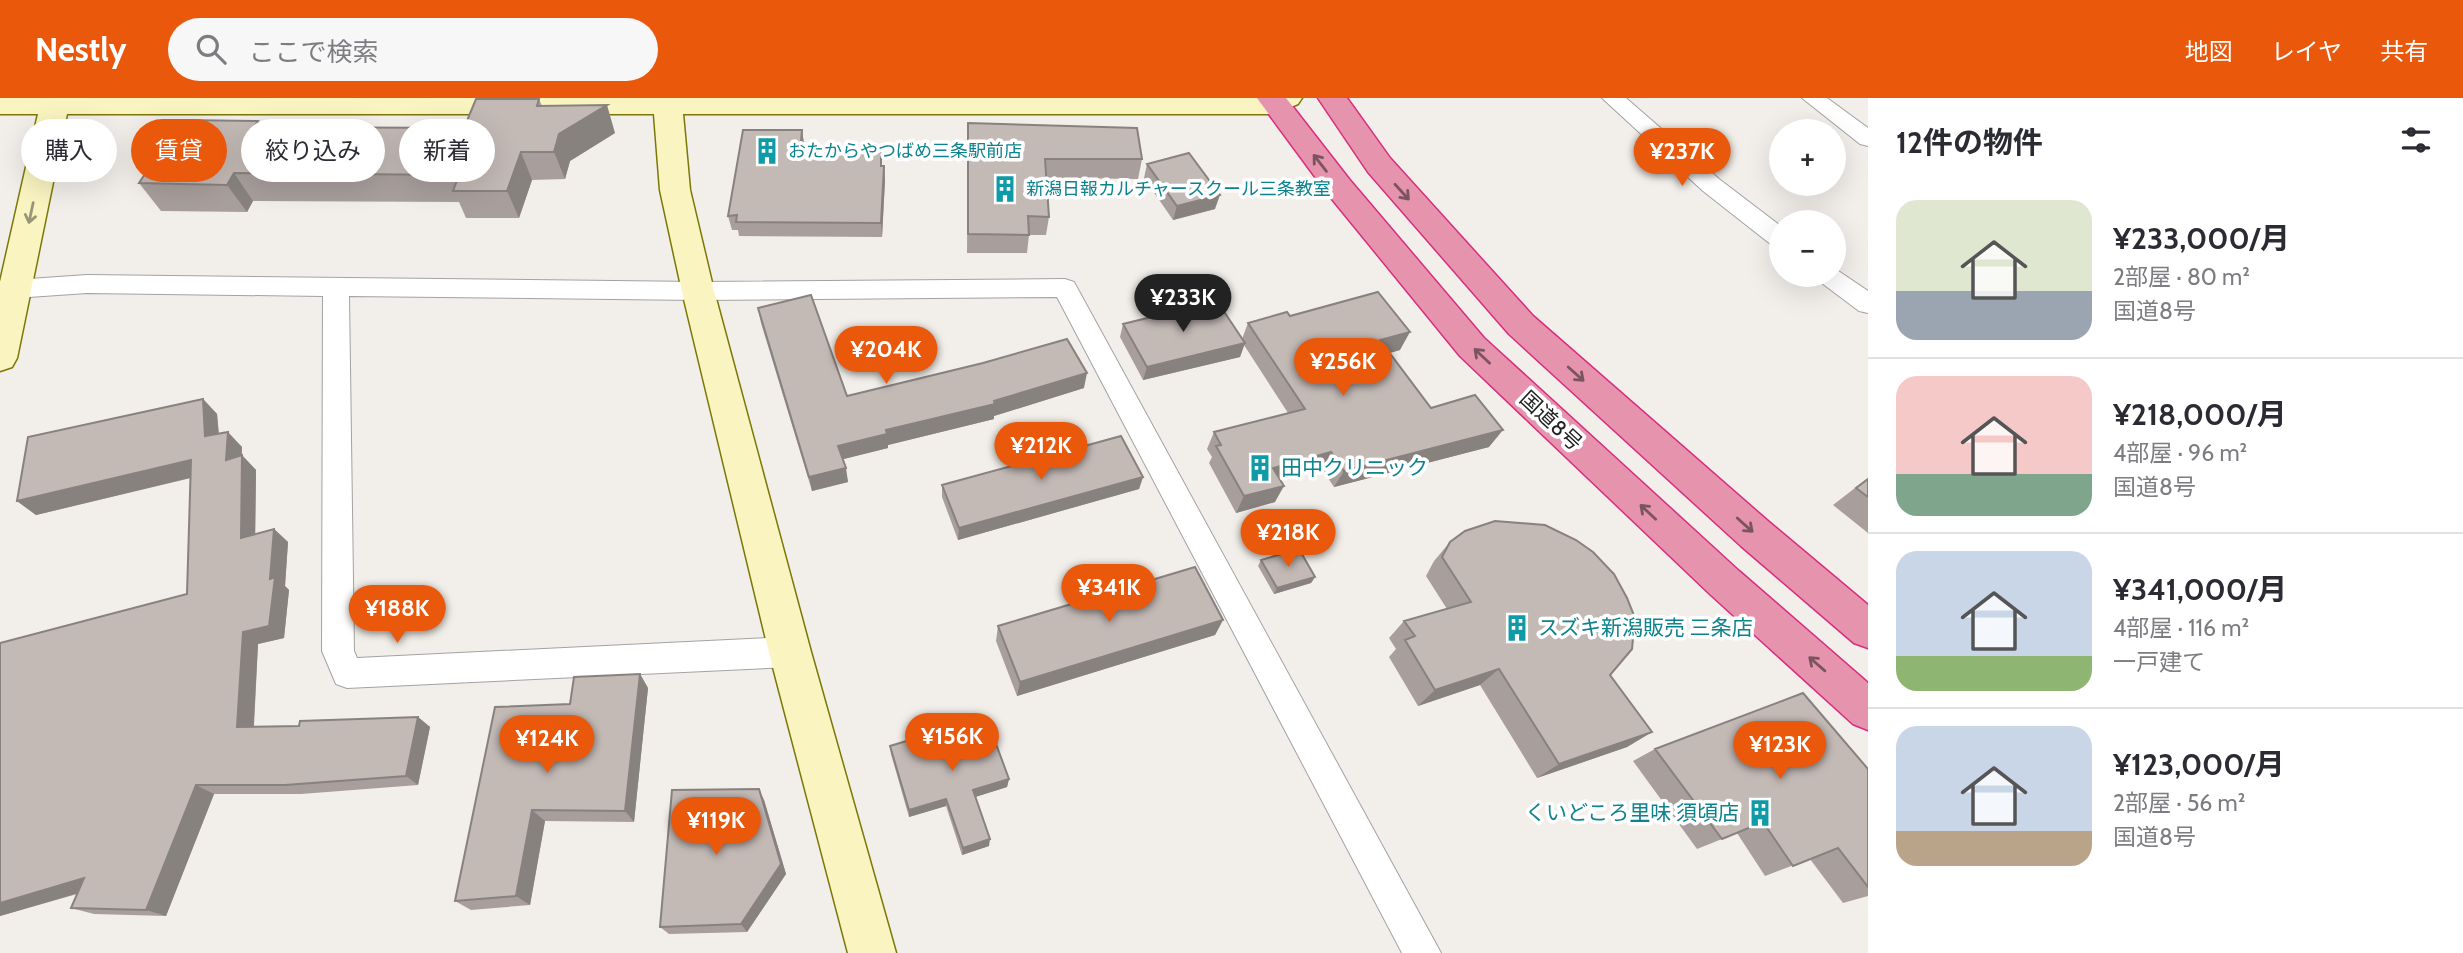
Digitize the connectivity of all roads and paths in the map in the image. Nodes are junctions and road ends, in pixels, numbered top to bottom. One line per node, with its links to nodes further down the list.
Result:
1 (3, 98): 8 (street)
2 (1332, 98): 17 (highway, one-way to 17)
3 (1613, 98): 10 (street)
4 (1813, 98): 9 (street)
5 (1278, 100): 7 (street); 19 (highway, 国道8号, one-way to 5)
6 (55, 101): 7 (street); 8 (street); 13 (street, one-way to 13)
7 (666, 102): 14 (street)
8 (0, 105)
9 (1868, 139)
10 (1769, 230)
11 (336, 287): 13 (street); 14 (street); 18 (street)
12 (1845, 287): 15 (street)
13 (7, 289): 16 (street)
14 (698, 291): 18 (street); 21 (street)
15 (1868, 304)
16 (0, 358)
17 (1868, 630)
18 (790, 652): 20 (street)
19 (1868, 709)
20 (872, 953)
21 (1422, 953)

